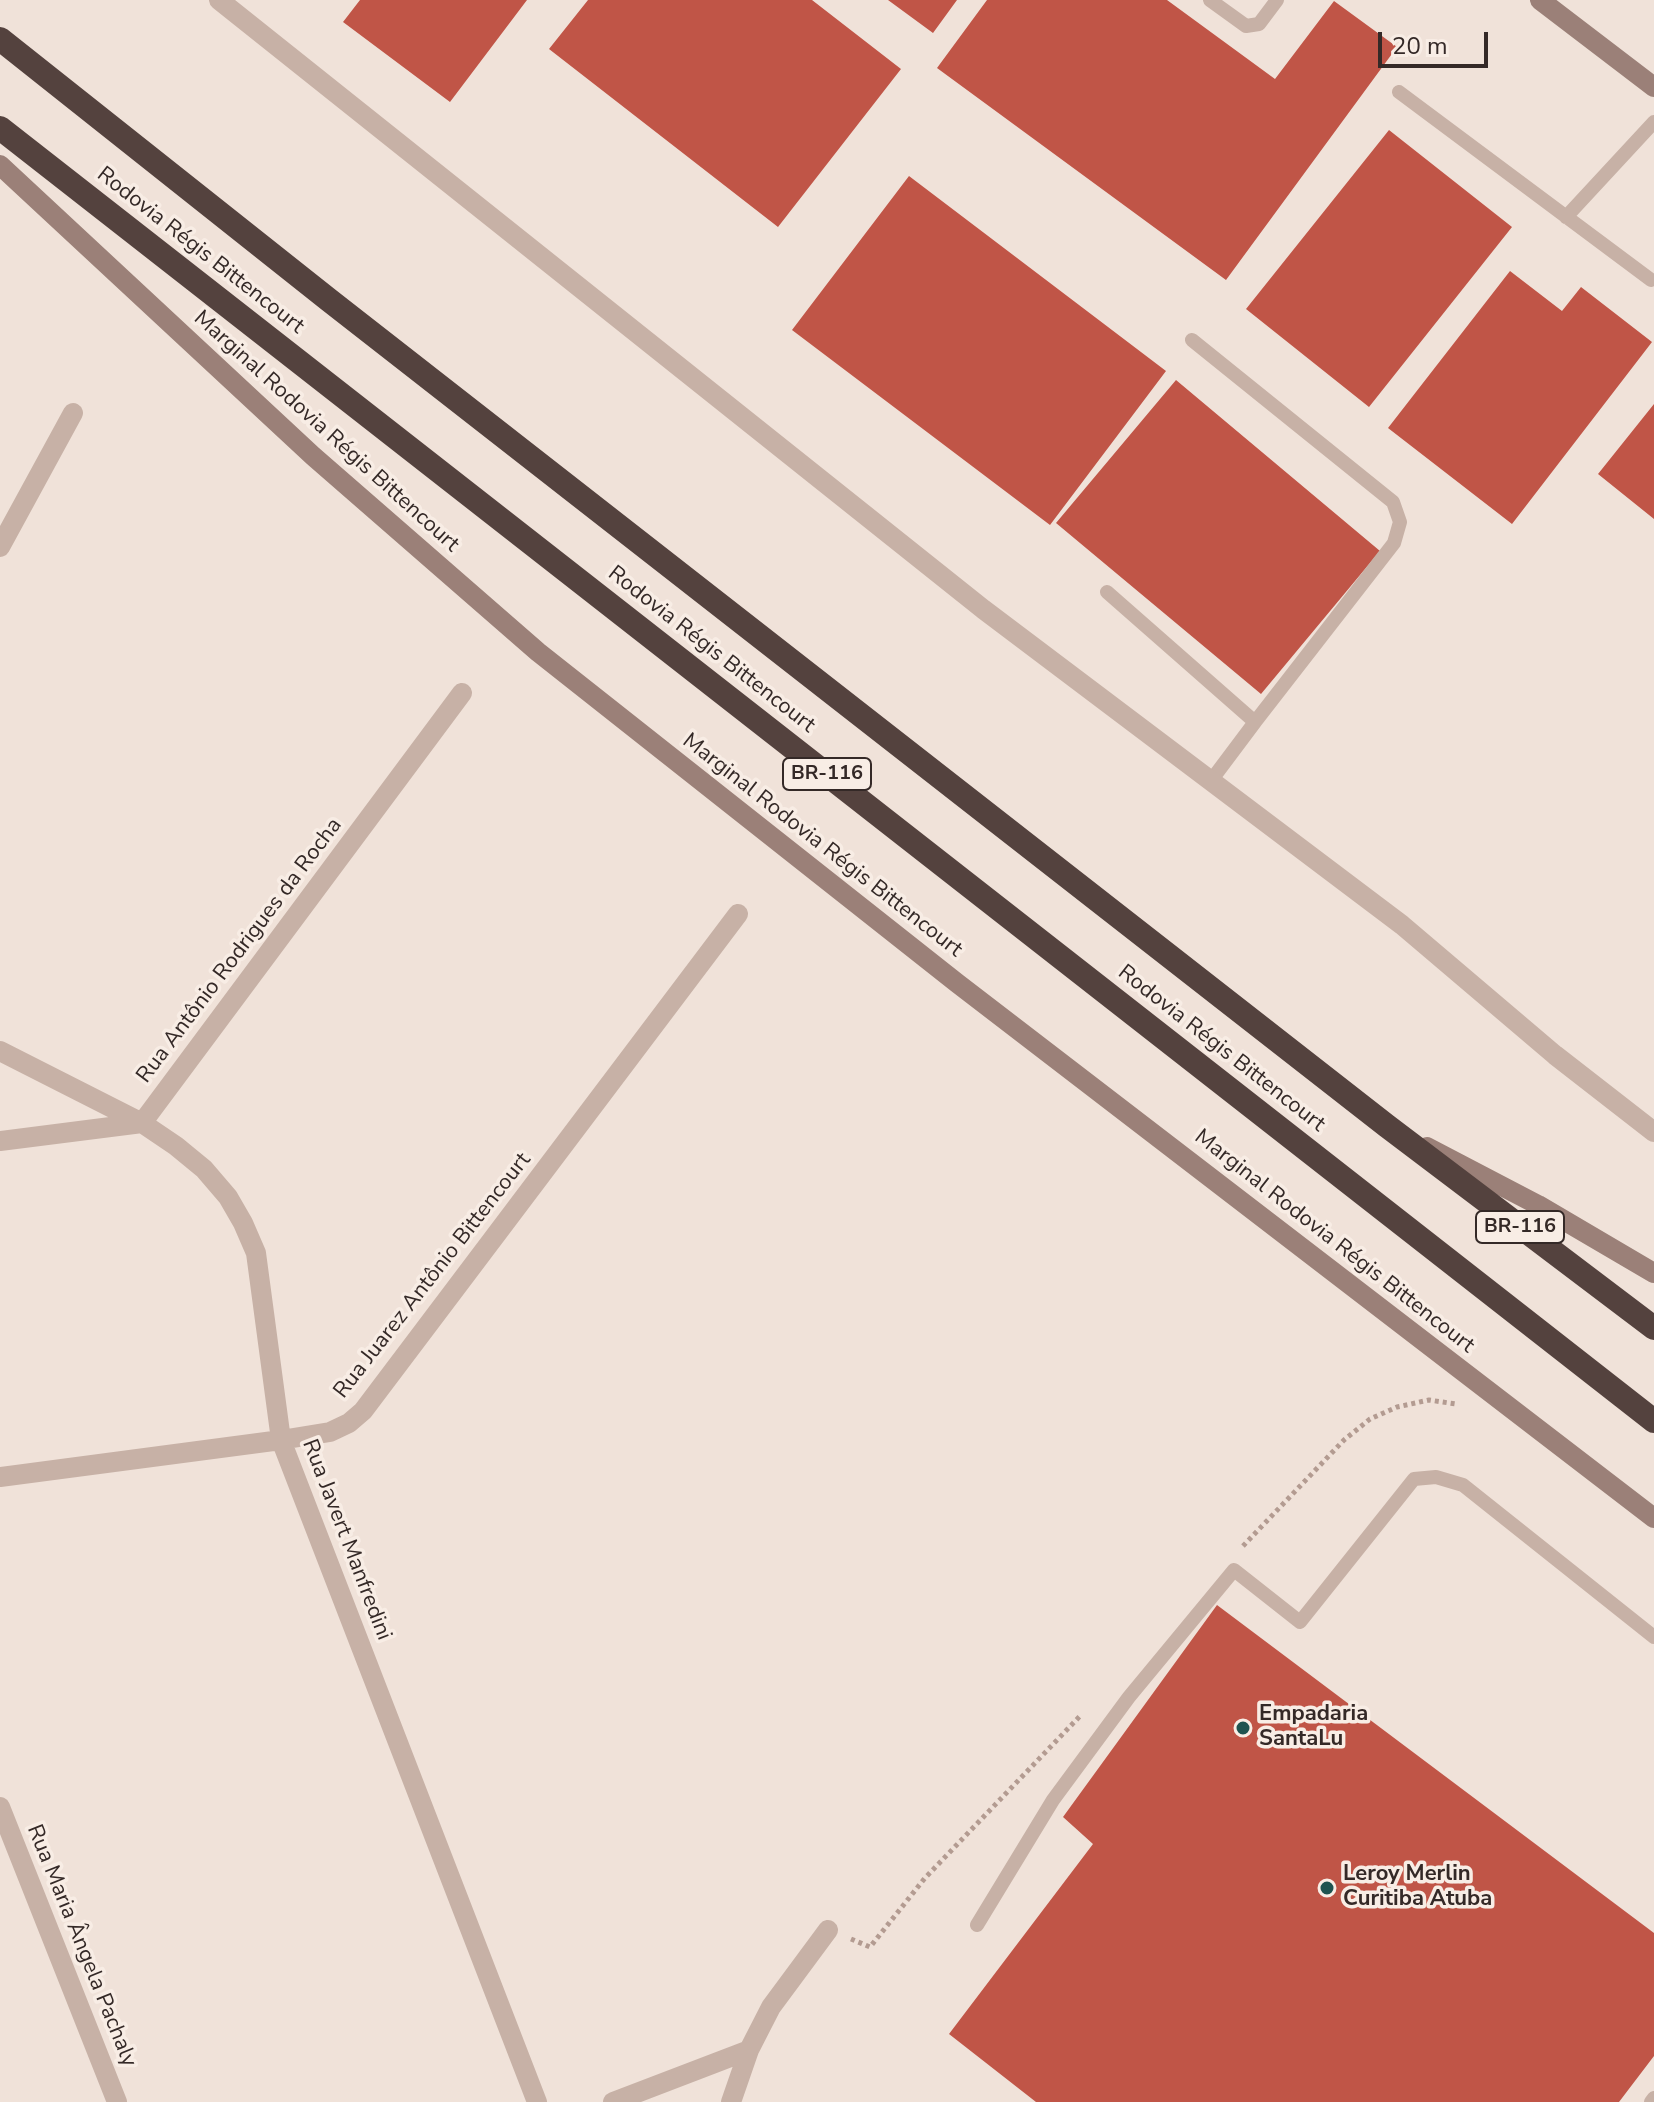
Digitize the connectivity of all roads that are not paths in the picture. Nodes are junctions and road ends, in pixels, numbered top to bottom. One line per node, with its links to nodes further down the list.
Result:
1 (219, 0): 19 (street)
2 (1210, 0): 3 (lane)
3 (1277, 0)
4 (1540, 0): 6 (main road)
5 (0, 39): 23 (highway, Rodovia Régis Bittencourt / BR-116)
6 (1654, 87)
7 (1399, 92): 11 (lane)
8 (1654, 122): 11 (lane)
9 (0, 128): 28 (highway, Rodovia Régis Bittencourt / BR-116)
10 (0, 165): 31 (main road, Marginal Rodovia Régis Bittencourt)
11 (1566, 217): 12 (lane)
12 (1651, 280)
13 (1192, 340): 18 (lane)
14 (73, 413): 15 (street)
15 (0, 547)
16 (1107, 592): 18 (lane)
17 (462, 693): 22 (street, Rua Antônio Rodrigues da Rocha)
18 (1255, 722): 19 (lane)
19 (1210, 782): 24 (street)
20 (738, 914): 29 (street, Rua Juarez Antônio Bittencourt)
21 (0, 1051): 22 (street, Rua Javert Manfredini)
22 (142, 1123): 25 (street); 29 (street, Rua Javert Manfredini)
23 (1387, 1126): 26 (main road); 27 (highway, Rodovia Régis Bittencourt / BR-116)
24 (1654, 1132)
25 (0, 1141)
26 (1654, 1273)
27 (1654, 1328)
28 (1654, 1421)
29 (281, 1440): 30 (street, Rua Juarez Antônio Bittencourt); 38 (street, Rua Javert Manfredini)
30 (0, 1477)
31 (1654, 1518)
32 (1654, 1637): 34 (lane)
33 (0, 1807): 37 (street, Rua Maria Ângela Pachaly)
34 (977, 1925)
35 (828, 1930): 36 (street)
36 (749, 2050): 39 (street); 40 (street)
37 (117, 2102)
38 (537, 2102)
39 (613, 2102)
40 (731, 2102)

